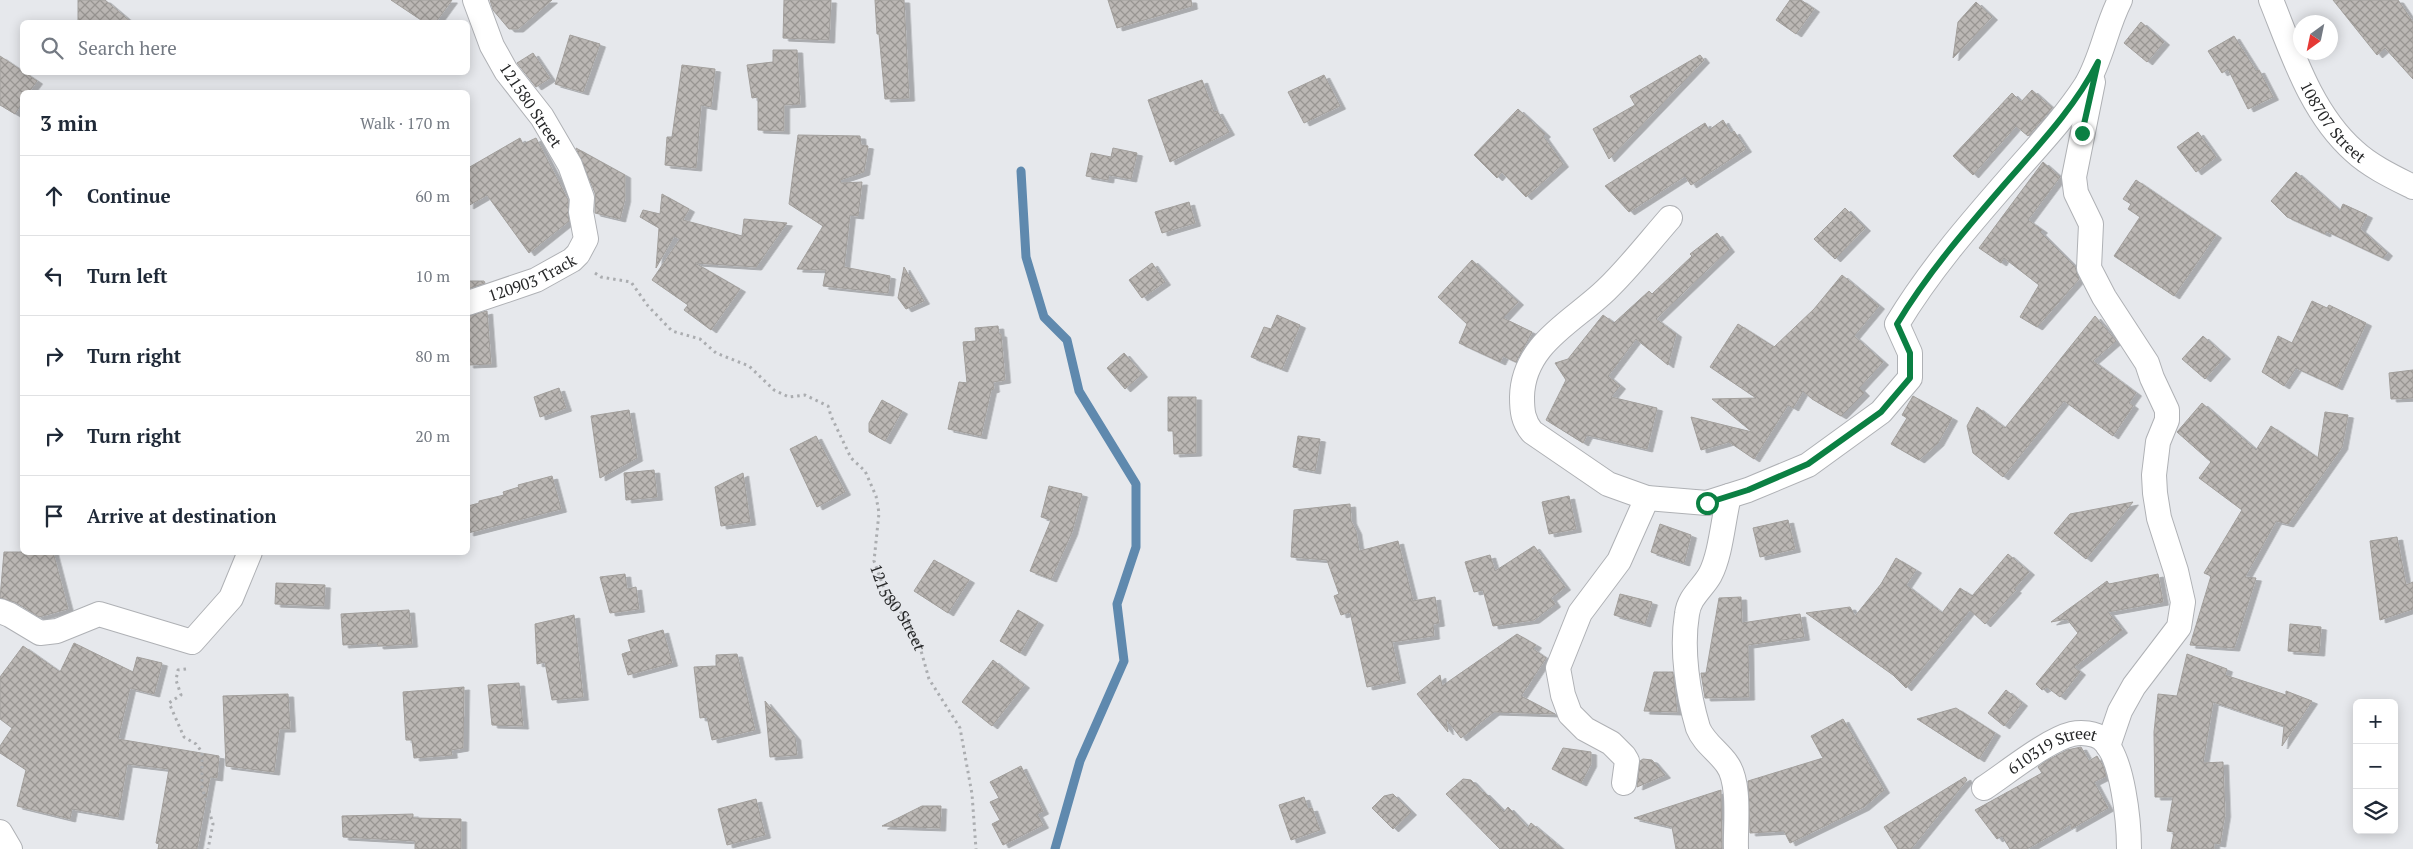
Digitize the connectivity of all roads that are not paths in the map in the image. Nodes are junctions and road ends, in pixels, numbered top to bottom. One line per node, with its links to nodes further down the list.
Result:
1 (475, 0): 7 (street, 121580 Street)
2 (2120, 0): 4 (street)
3 (2272, 0): 5 (street, 108707 Street)
4 (2098, 62): 9 (street); 13 (street)
5 (2413, 187)
6 (1670, 218): 10 (street)
7 (586, 239): 8 (street, 120903 Track)
8 (470, 302)
9 (1729, 496): 10 (street); 18 (street)
10 (1647, 498): 14 (street)
11 (249, 555): 12 (street)
12 (0, 611)
13 (2108, 746): 15 (street, 610319 Street); 19 (street, 610319 Street)
14 (1624, 783)
15 (1984, 788)
16 (0, 832): 17 (street)
17 (10, 849)
18 (1736, 849)
19 (2129, 849)

